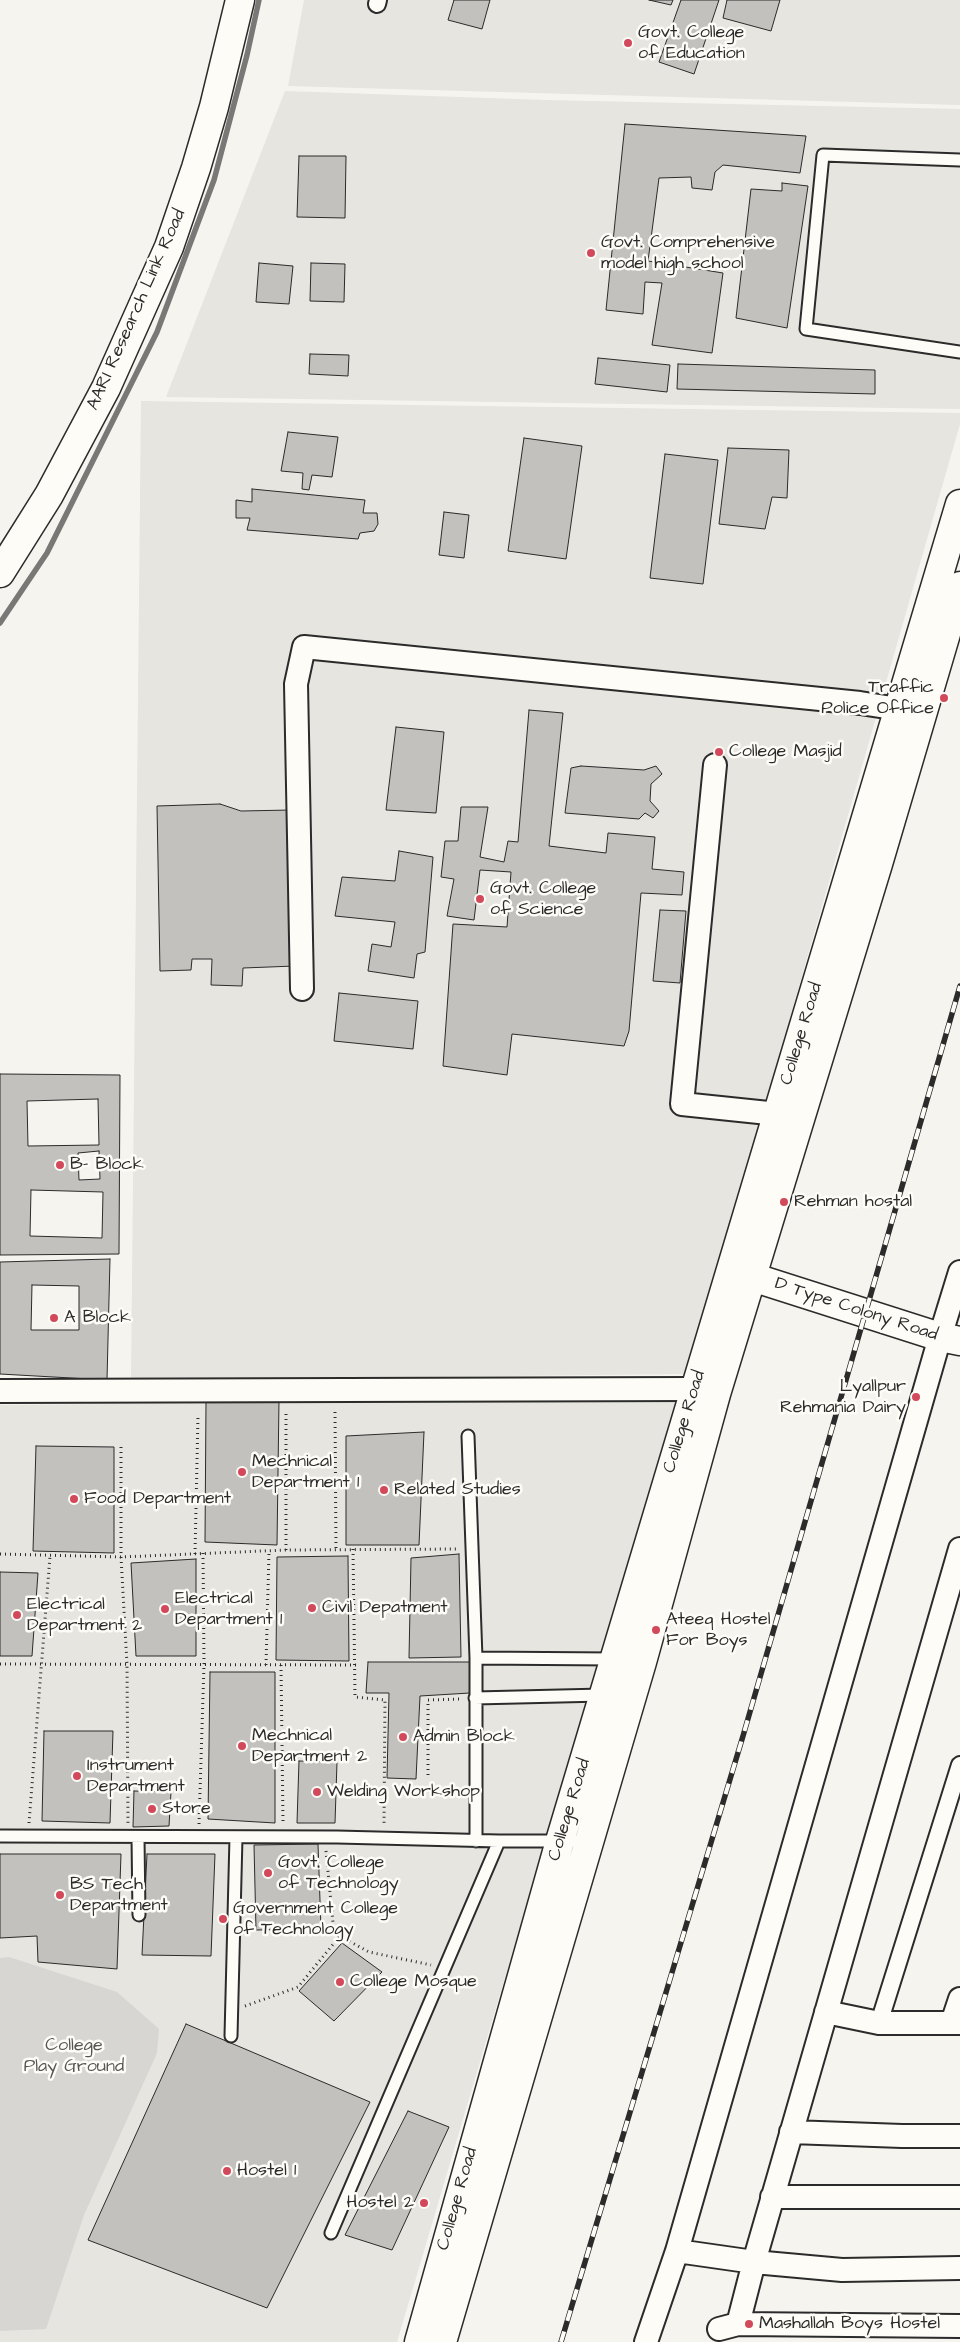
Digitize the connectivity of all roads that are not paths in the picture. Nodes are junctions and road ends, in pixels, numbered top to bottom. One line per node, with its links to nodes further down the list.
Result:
1 (240, 0): 5 (main road, AARI Research Link Road)
2 (960, 160): 3 (lane)
3 (960, 352)
4 (960, 504): 7 (main road, College Road)
5 (0, 573)
6 (960, 586): 11 (main road, College Road)
7 (899, 709): 9 (street); 10 (main road, College Road)
8 (715, 765): 10 (street)
9 (302, 989)
10 (778, 1114): 14 (main road, College Road)
11 (754, 1270): 13 (main road, D Type Colony Road); 29 (main road, College Road)
12 (960, 1272): 13 (street)
13 (951, 1333): 42 (street)
14 (694, 1389): 15 (street); 20 (main road, College Road)
15 (0, 1391)
16 (468, 1436): 19 (lane)
17 (960, 1549): 18 (street)
18 (952, 1609): 33 (street)
19 (476, 1658): 20 (lane); 22 (lane)
20 (616, 1659): 21 (main road, College Road)
21 (604, 1694): 22 (lane); 28 (main road, College Road)
22 (474, 1698): 27 (lane)
23 (960, 1765): 34 (street)
24 (0, 1836): 25 (lane)
25 (133, 1837): 26 (lane); 31 (lane)
26 (236, 1837): 27 (lane); 36 (lane)
27 (476, 1841): 30 (lane)
28 (560, 1841): 29 (lane); 30 (lane); 47 (main road, College Road)
29 (588, 1841): 48 (main road, College Road)
30 (499, 1842): 41 (lane)
31 (139, 1915)
32 (960, 1999): 35 (street)
33 (826, 2012): 34 (street); 37 (street)
34 (879, 2023): 35 (street)
35 (956, 2023)
36 (231, 2036)
37 (791, 2132): 38 (street); 39 (street)
38 (960, 2136)
39 (772, 2197): 40 (street); 43 (street)
40 (960, 2197)
41 (331, 2233)
42 (677, 2251): 43 (street); 49 (street)
43 (754, 2262): 44 (street); 46 (street)
44 (960, 2268)
45 (960, 2326): 46 (street)
46 (798, 2334)
47 (419, 2342)
48 (442, 2342)
49 (646, 2342)

